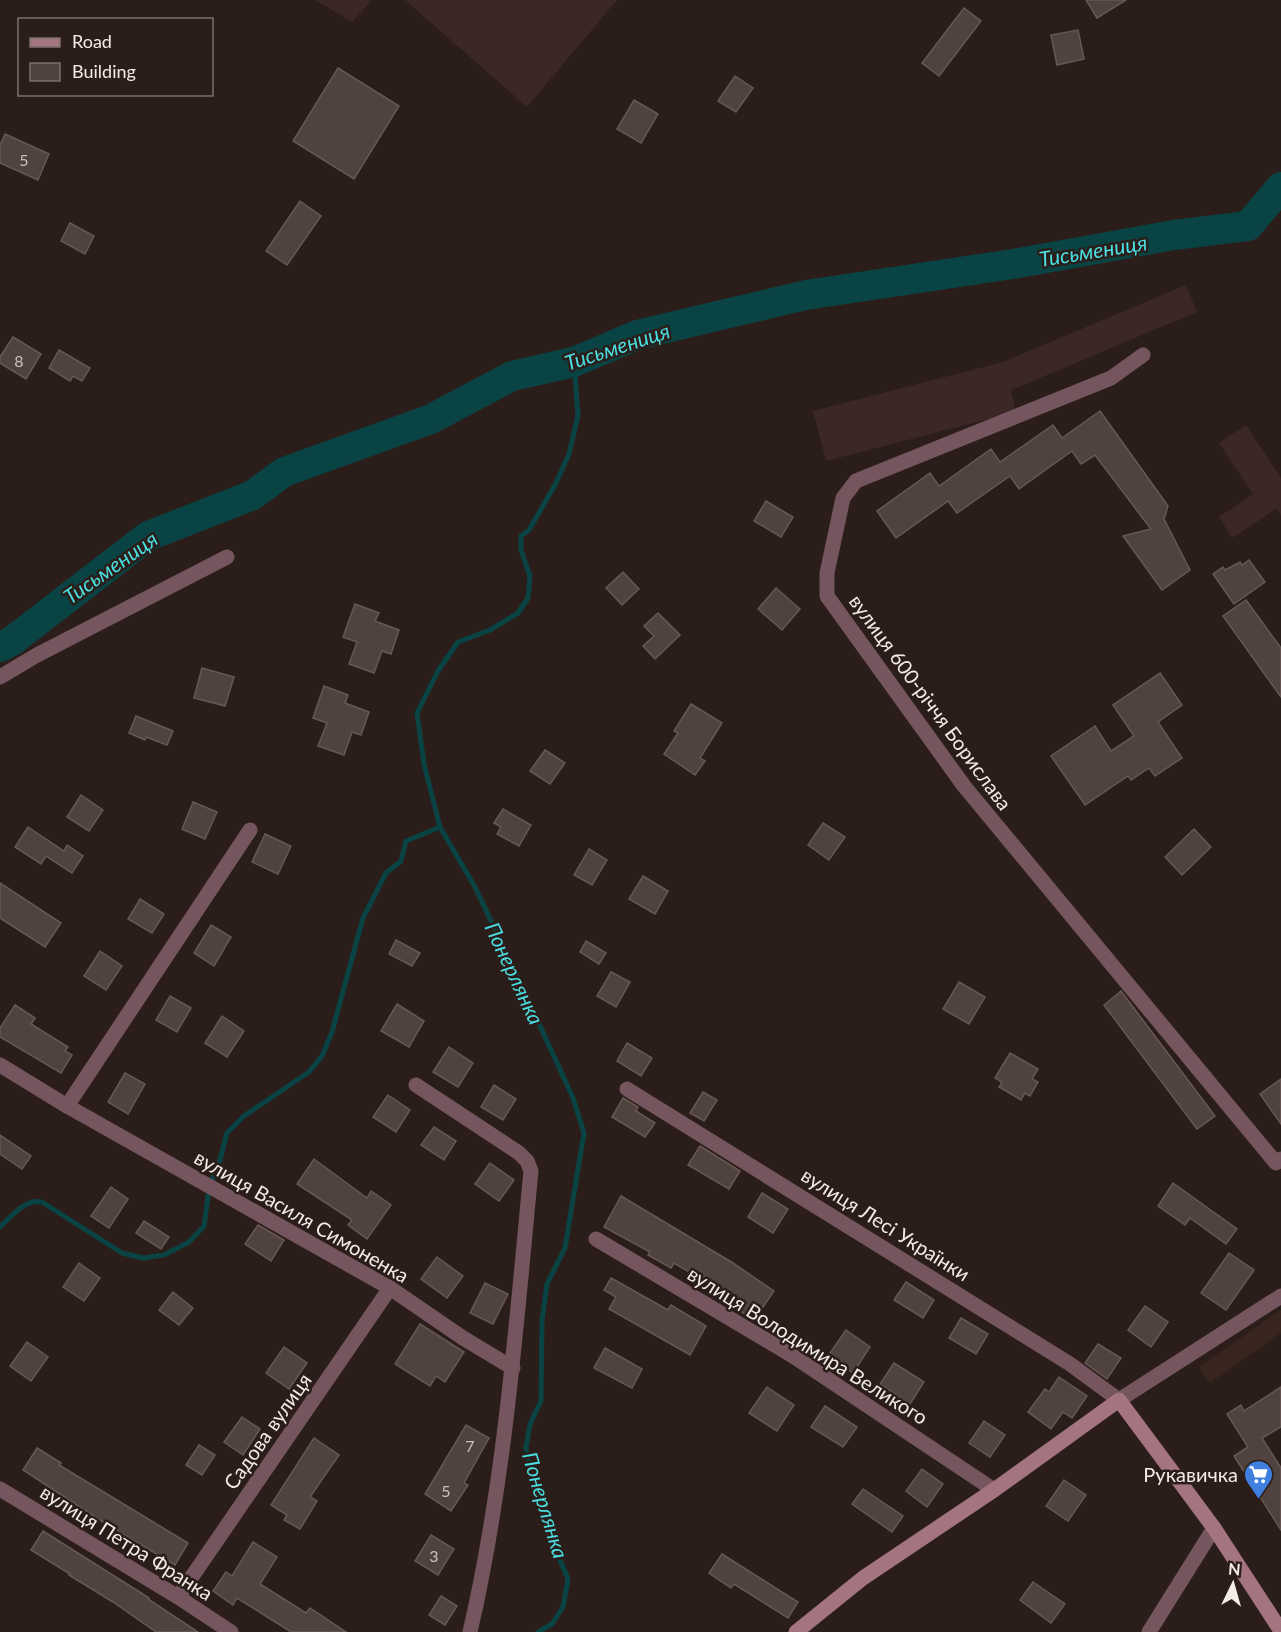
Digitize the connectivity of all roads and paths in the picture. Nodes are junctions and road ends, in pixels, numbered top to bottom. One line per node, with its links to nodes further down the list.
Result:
1 (1143, 355): 9 (street, вулиця 600-річчя Борислава)
2 (226, 557): 3 (street)
3 (0, 677)
4 (250, 830): 8 (street)
5 (0, 1065): 8 (street, вулиця Василя Симоненка)
6 (416, 1085): 13 (street)
7 (627, 1089): 14 (street, вулиця Лесі Українки)
8 (67, 1106): 11 (street, вулиця Василя Симоненка)
9 (1281, 1159)
10 (596, 1239): 16 (street, вулиця Володимира Великого)
11 (390, 1288): 13 (street, вулиця Василя Симоненка); 18 (street, Садова вулиця)
12 (1281, 1296): 14 (street)
13 (513, 1368): 21 (street)
14 (1119, 1400): 16 (street); 17 (street)
15 (0, 1489): 18 (street, вулиця Петра Франка)
16 (994, 1490): 22 (street)
17 (1214, 1528): 19 (street); 23 (street)
18 (178, 1597): 20 (street, вулиця Петра Франка)
19 (1281, 1631)
20 (231, 1632)
21 (470, 1632)
22 (796, 1632)
23 (1149, 1632)

